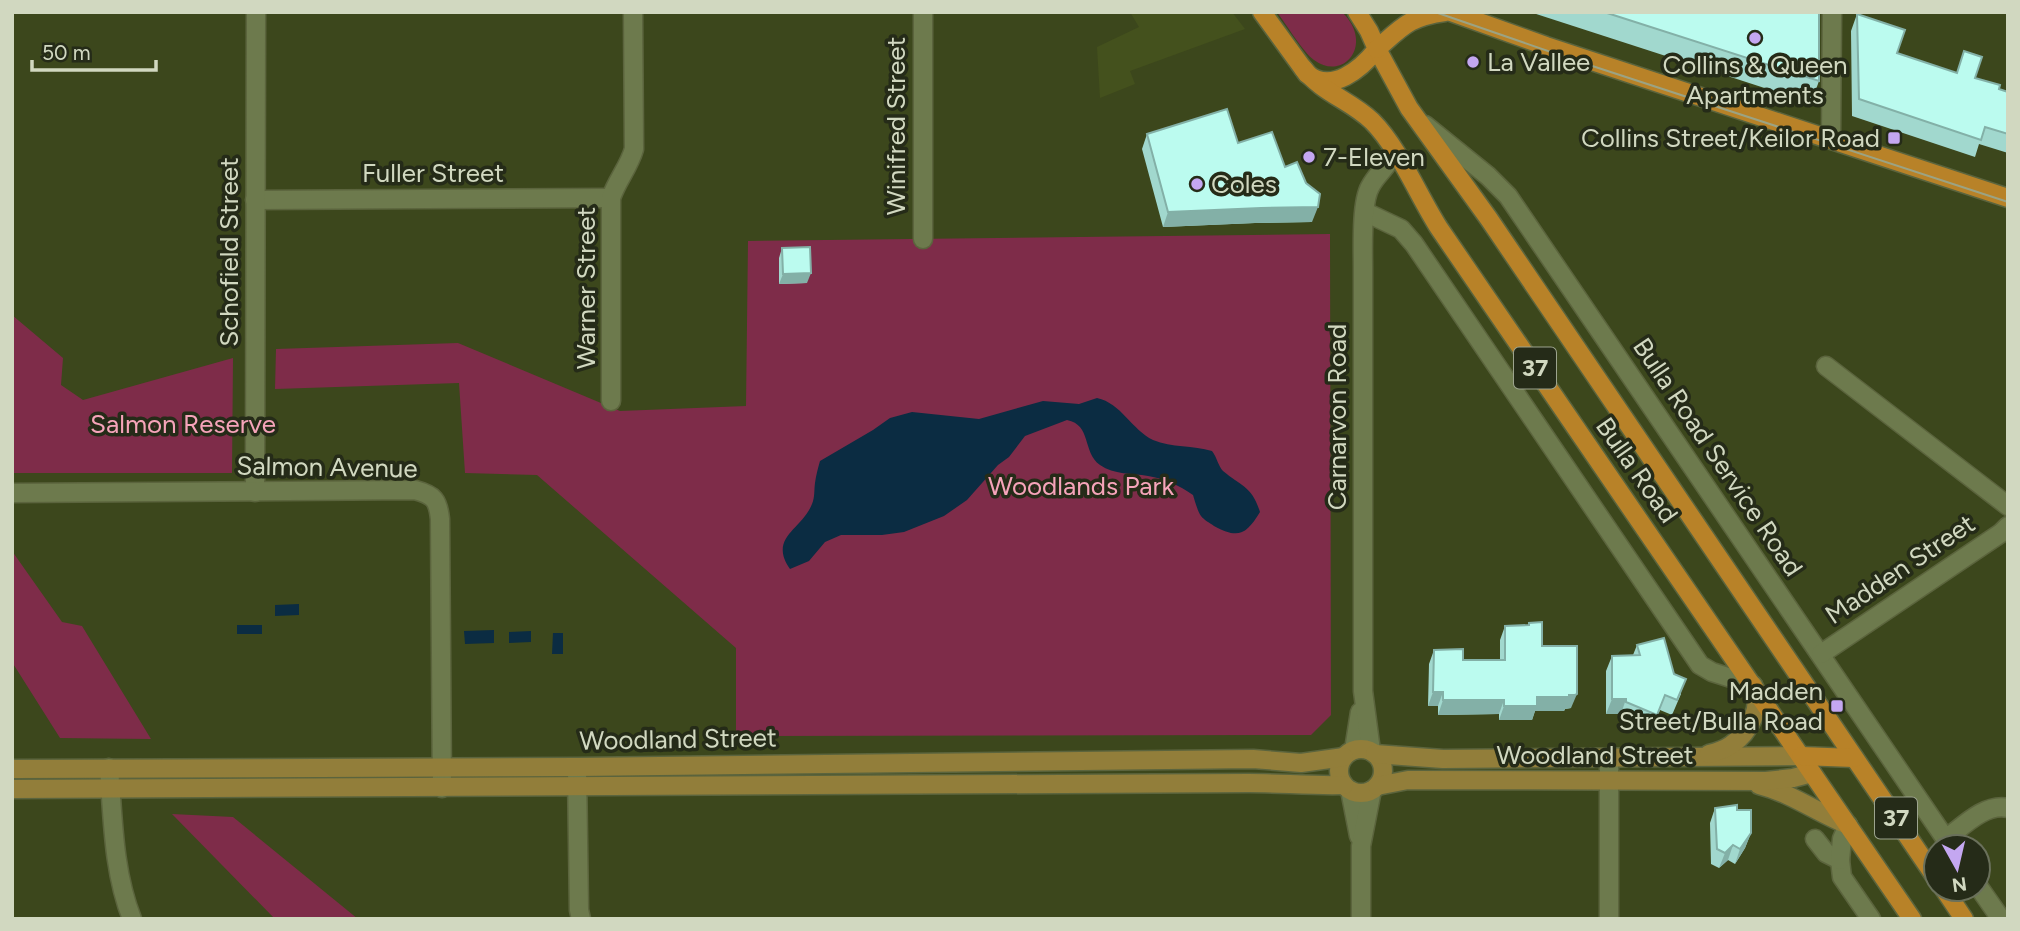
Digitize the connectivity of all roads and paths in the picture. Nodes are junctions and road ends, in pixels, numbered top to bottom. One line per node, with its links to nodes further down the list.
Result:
1 (256, 12): 16 (street, Schofield Street)
2 (633, 12): 14 (street, Warner Street)
3 (923, 12): 18 (street, Winifred Street)
4 (1262, 12): 10 (main road, 37)
5 (1357, 12): 9 (main road, 37)
6 (1445, 12): 9 (main road)
7 (1451, 12): 12 (main road)
8 (1832, 12): 12 (street)
9 (1377, 49): 10 (main road); 11 (main road, Bulla Road / 37)
10 (1303, 68): 13 (main road, Bulla Road / 37)
11 (1417, 119): 25 (street, Bulla Road Service Road); 31 (main road, Bulla Road / 37)
12 (1831, 139): 15 (main road)
13 (1394, 151): 17 (street, Carnarvon Road); 26 (main road, Bulla Road / 37)
14 (611, 198): 16 (street, Fuller Street); 20 (street, Warner Street)
15 (2008, 198)
16 (255, 200): 21 (street, Schofield Street)
17 (1364, 212): 26 (street); 27 (street, Carnarvon Road)
18 (923, 239)
19 (1826, 366): 23 (street)
20 (611, 401)
21 (255, 492): 22 (street, Salmon Avenue); 33 (street, Salmon Avenue)
22 (12, 493)
23 (2008, 506)
24 (2008, 526): 25 (street, Madden Street)
25 (1821, 654): 49 (street, Bulla Road Service Road)
26 (1753, 685): 28 (main road, Bulla Road / 37); 29 (main road)
27 (1361, 753): 30 (main road, Woodland Street); 32 (main road, Woodland Street); 42 (main road); 44 (main road)
28 (1801, 756): 29 (main road, Woodland Street); 31 (main road); 37 (main road, Bulla Road / 37)
29 (1696, 757): 30 (main road, Woodland Street)
30 (1609, 758): 38 (street)
31 (1855, 758): 37 (main road); 53 (main road, Bulla Road / 37)
32 (1112, 761): 34 (main road, Woodland Street); 40 (main road)
33 (442, 767): 34 (main road, Woodland Street); 36 (main road, Woodland Street); 43 (street, Salmon Avenue)
34 (577, 767): 41 (street)
35 (12, 768): 36 (main road, Woodland Street)
36 (109, 768): 46 (street)
37 (1812, 773): 39 (main road, Woodland Street); 48 (main road, Bulla Road / 37)
38 (1609, 781): 39 (main road, Woodland Street); 44 (main road, Woodland Street); 60 (street)
39 (1744, 782): 48 (main road)
40 (1112, 783): 41 (main road, Woodland Street); 42 (main road, Woodland Street)
41 (578, 787): 43 (main road, Woodland Street); 58 (street)
42 (1347, 787): 44 (main road); 52 (street)
43 (442, 788): 46 (main road, Woodland Street)
44 (1374, 788): 52 (street)
45 (12, 789): 46 (main road, Woodland Street)
46 (111, 789): 57 (street)
47 (2008, 808): 50 (street)
48 (1848, 825): 54 (street); 62 (main road, Bulla Road / 37)
49 (1941, 833)
50 (1960, 833)
51 (1815, 839): 54 (street)
52 (1362, 846): 59 (street)
53 (1922, 857)
54 (1840, 860): 61 (street)
55 (1953, 903): 63 (main road)
56 (1990, 903): 64 (street)
57 (132, 919)
58 (581, 919)
59 (1361, 919)
60 (1609, 919)
61 (1871, 919)
62 (1912, 919)
63 (1964, 919)
64 (2001, 919)

